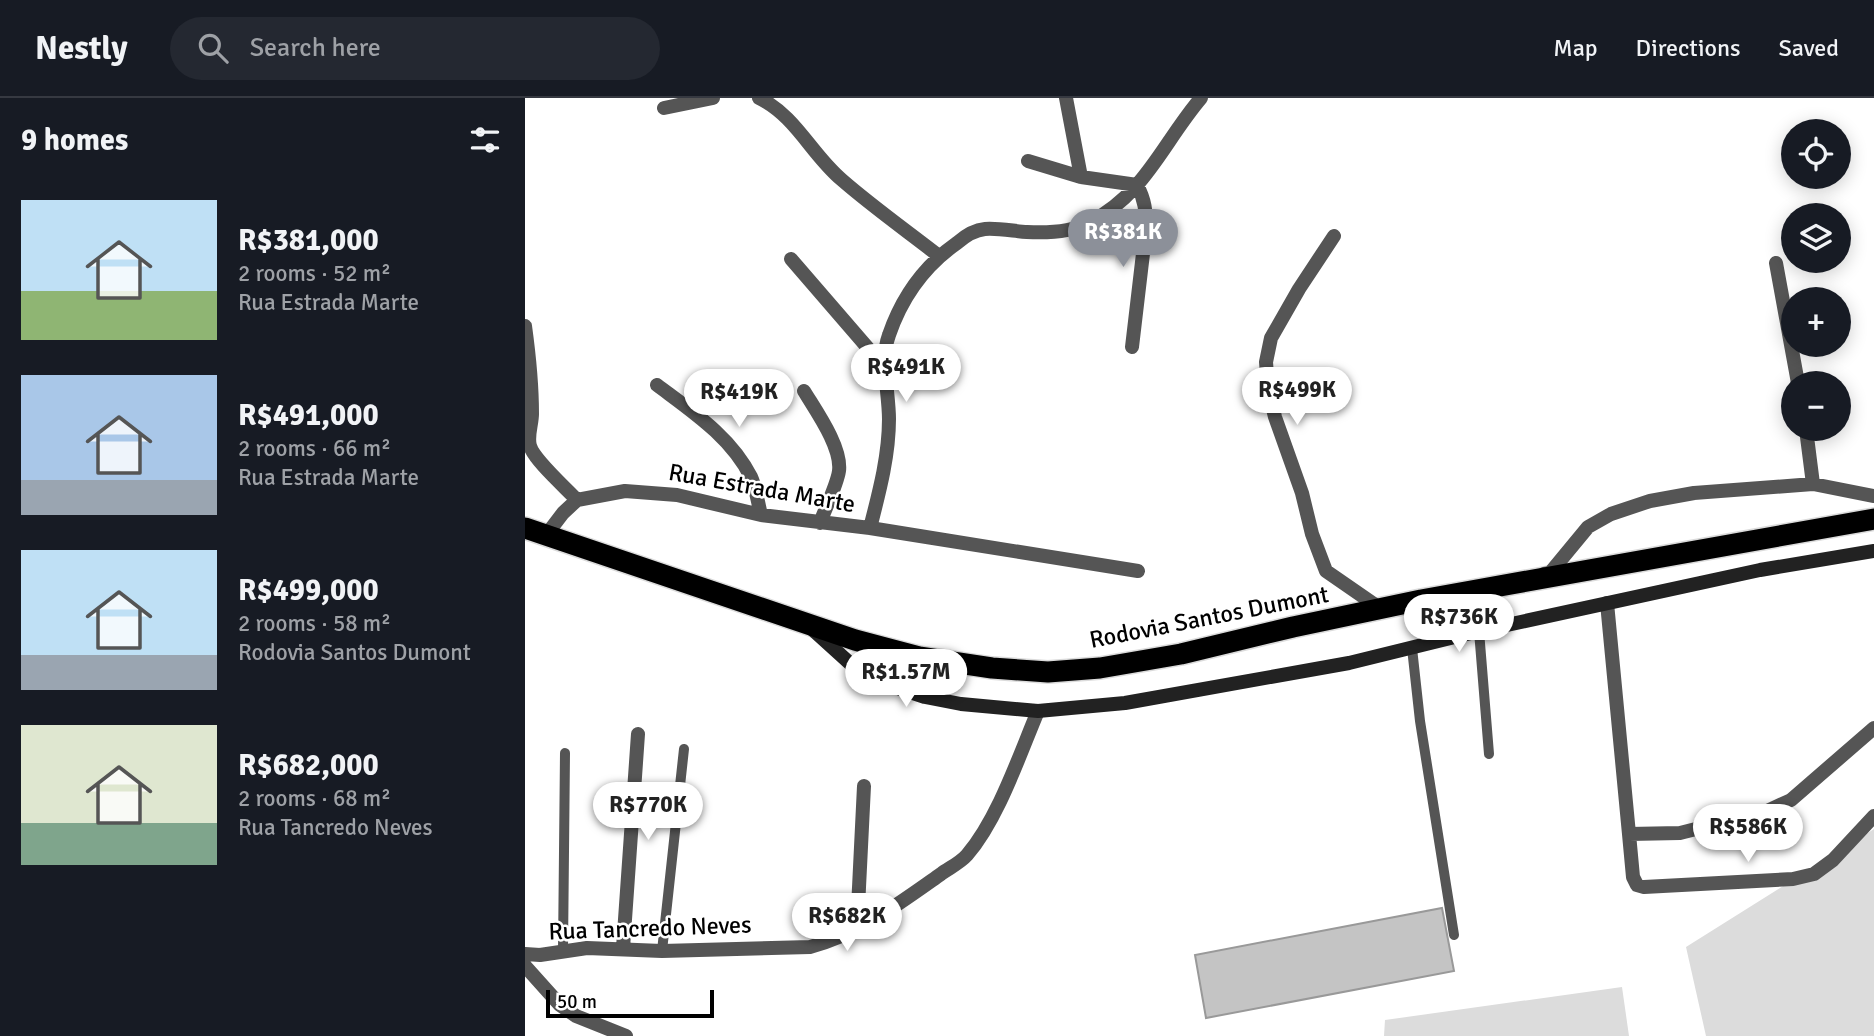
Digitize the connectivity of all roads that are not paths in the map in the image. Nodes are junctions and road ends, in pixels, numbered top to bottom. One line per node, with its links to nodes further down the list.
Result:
1 (713, 98): 5 (street)
2 (759, 98): 10 (street)
3 (1066, 98): 7 (street)
4 (1201, 98): 8 (street, Rua Estrada Marte)
5 (664, 108)
6 (1028, 161): 7 (street)
7 (1081, 177): 8 (street)
8 (1137, 185): 10 (street, Rua Estrada Marte); 14 (street)
9 (1334, 236): 34 (street)
10 (939, 256): 15 (street, Rua Estrada Marte)
11 (791, 259): 15 (street)
12 (1776, 263): 16 (street)
13 (525, 326): 22 (street)
14 (1132, 347)
15 (886, 369): 28 (street, Rua Estrada Marte)
16 (1796, 371)
17 (657, 385): 24 (street)
18 (804, 391): 26 (street)
19 (1808, 441): 20 (street)
20 (1813, 484): 21 (street); 32 (street)
21 (1874, 495): 23 (street)
22 (577, 500): 24 (street, Rua Estrada Marte); 29 (street)
23 (1874, 505)
24 (761, 515): 26 (street, Rua Estrada Marte)
25 (1874, 519): 32 (highway, Rodovia Santos Dumont)
26 (820, 523): 28 (street, Rua Estrada Marte)
27 (525, 528): 29 (highway, Rodovia Santos Dumont)
28 (870, 528): 31 (street)
29 (547, 534): 35 (highway, Rodovia Santos Dumont)
30 (1874, 551): 33 (street)
31 (1138, 570)
32 (1421, 600): 34 (highway, Rodovia Santos Dumont)
33 (1607, 603): 36 (street); 46 (street)
34 (1381, 609): 35 (highway, Rodovia Santos Dumont)
35 (807, 625): 38 (street)
36 (1479, 631): 37 (street); 43 (lane)
37 (1412, 648): 38 (street); 48 (lane)
38 (1038, 711): 47 (street, Rua Tancredo Neves)
39 (1874, 728): 46 (street)
40 (638, 734): 49 (street)
41 (684, 749): 51 (lane)
42 (565, 753): 50 (lane)
43 (1489, 754)
44 (864, 786): 47 (street)
45 (1874, 816): 46 (street)
46 (1629, 834)
47 (857, 928): 51 (street, Rua Tancredo Neves)
48 (1454, 935)
49 (623, 948): 50 (street, Rua Tancredo Neves); 51 (street, Rua Tancredo Neves)
50 (563, 950): 52 (street, Rua Tancredo Neves)
51 (662, 951)
52 (525, 954)
53 (525, 966): 54 (street)
54 (626, 1036)

